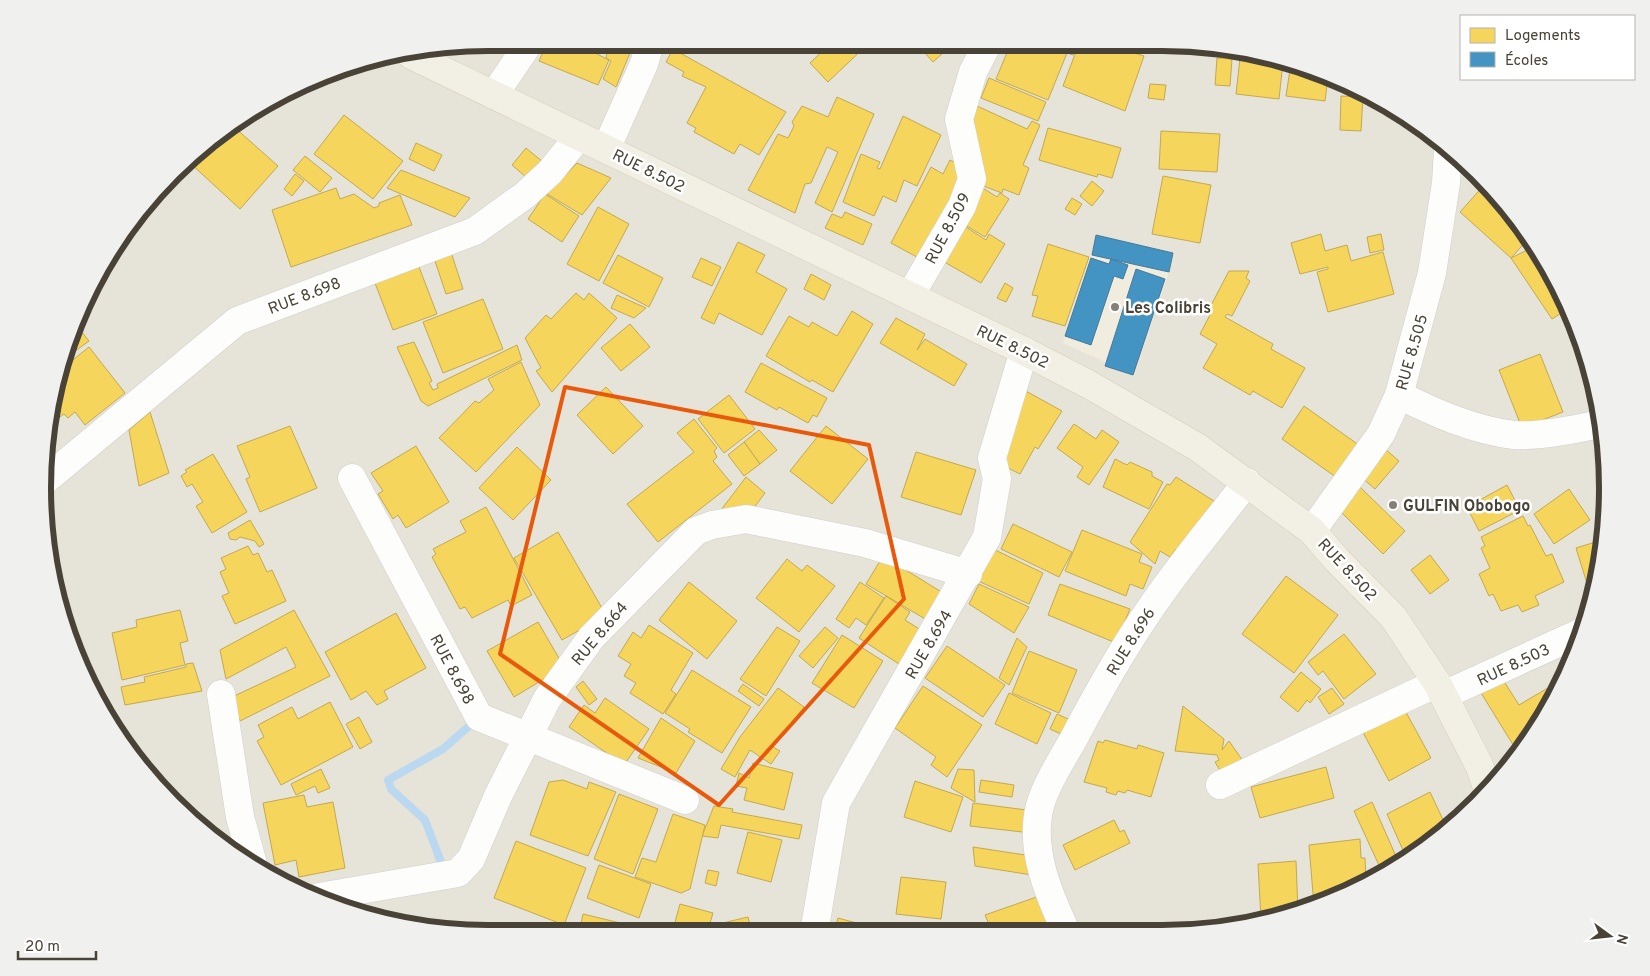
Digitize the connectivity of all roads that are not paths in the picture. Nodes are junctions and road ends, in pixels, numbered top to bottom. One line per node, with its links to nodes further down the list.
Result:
1 (523, 51): 5 (street)
2 (648, 51): 7 (street)
3 (984, 51): 9 (street, RUE 8.509)
4 (416, 58): 5 (main road, RUE 8.502)
5 (494, 95): 6 (main road, RUE 8.502)
6 (579, 136): 7 (main road, RUE 8.502); 13 (street, RUE 8.698)
7 (606, 149): 9 (main road, RUE 8.502)
8 (1448, 158): 11 (street, RUE 8.505)
9 (910, 296): 10 (main road, RUE 8.502)
10 (1024, 351): 15 (main road, RUE 8.502); 17 (street, RUE 8.694)
11 (1399, 395): 12 (street); 16 (street, RUE 8.505)
12 (1594, 425)
13 (51, 475)
14 (352, 478): 21 (street, RUE 8.698)
15 (1247, 482): 16 (main road, RUE 8.502); 28 (street, RUE 8.696)
16 (1312, 530): 19 (main road, RUE 8.502)
17 (968, 574): 21 (street, RUE 8.664); 27 (street, RUE 8.694)
18 (1573, 636): 19 (street, RUE 8.503)
19 (1441, 689): 22 (main road, RUE 8.502); 23 (street, RUE 8.503)
20 (221, 694): 25 (street)
21 (528, 736): 24 (street, RUE 8.698); 26 (street, RUE 8.664)
22 (1485, 782)
23 (1220, 785)
24 (685, 800)
25 (250, 854)
26 (330, 895)
27 (815, 925)
28 (1063, 925)

